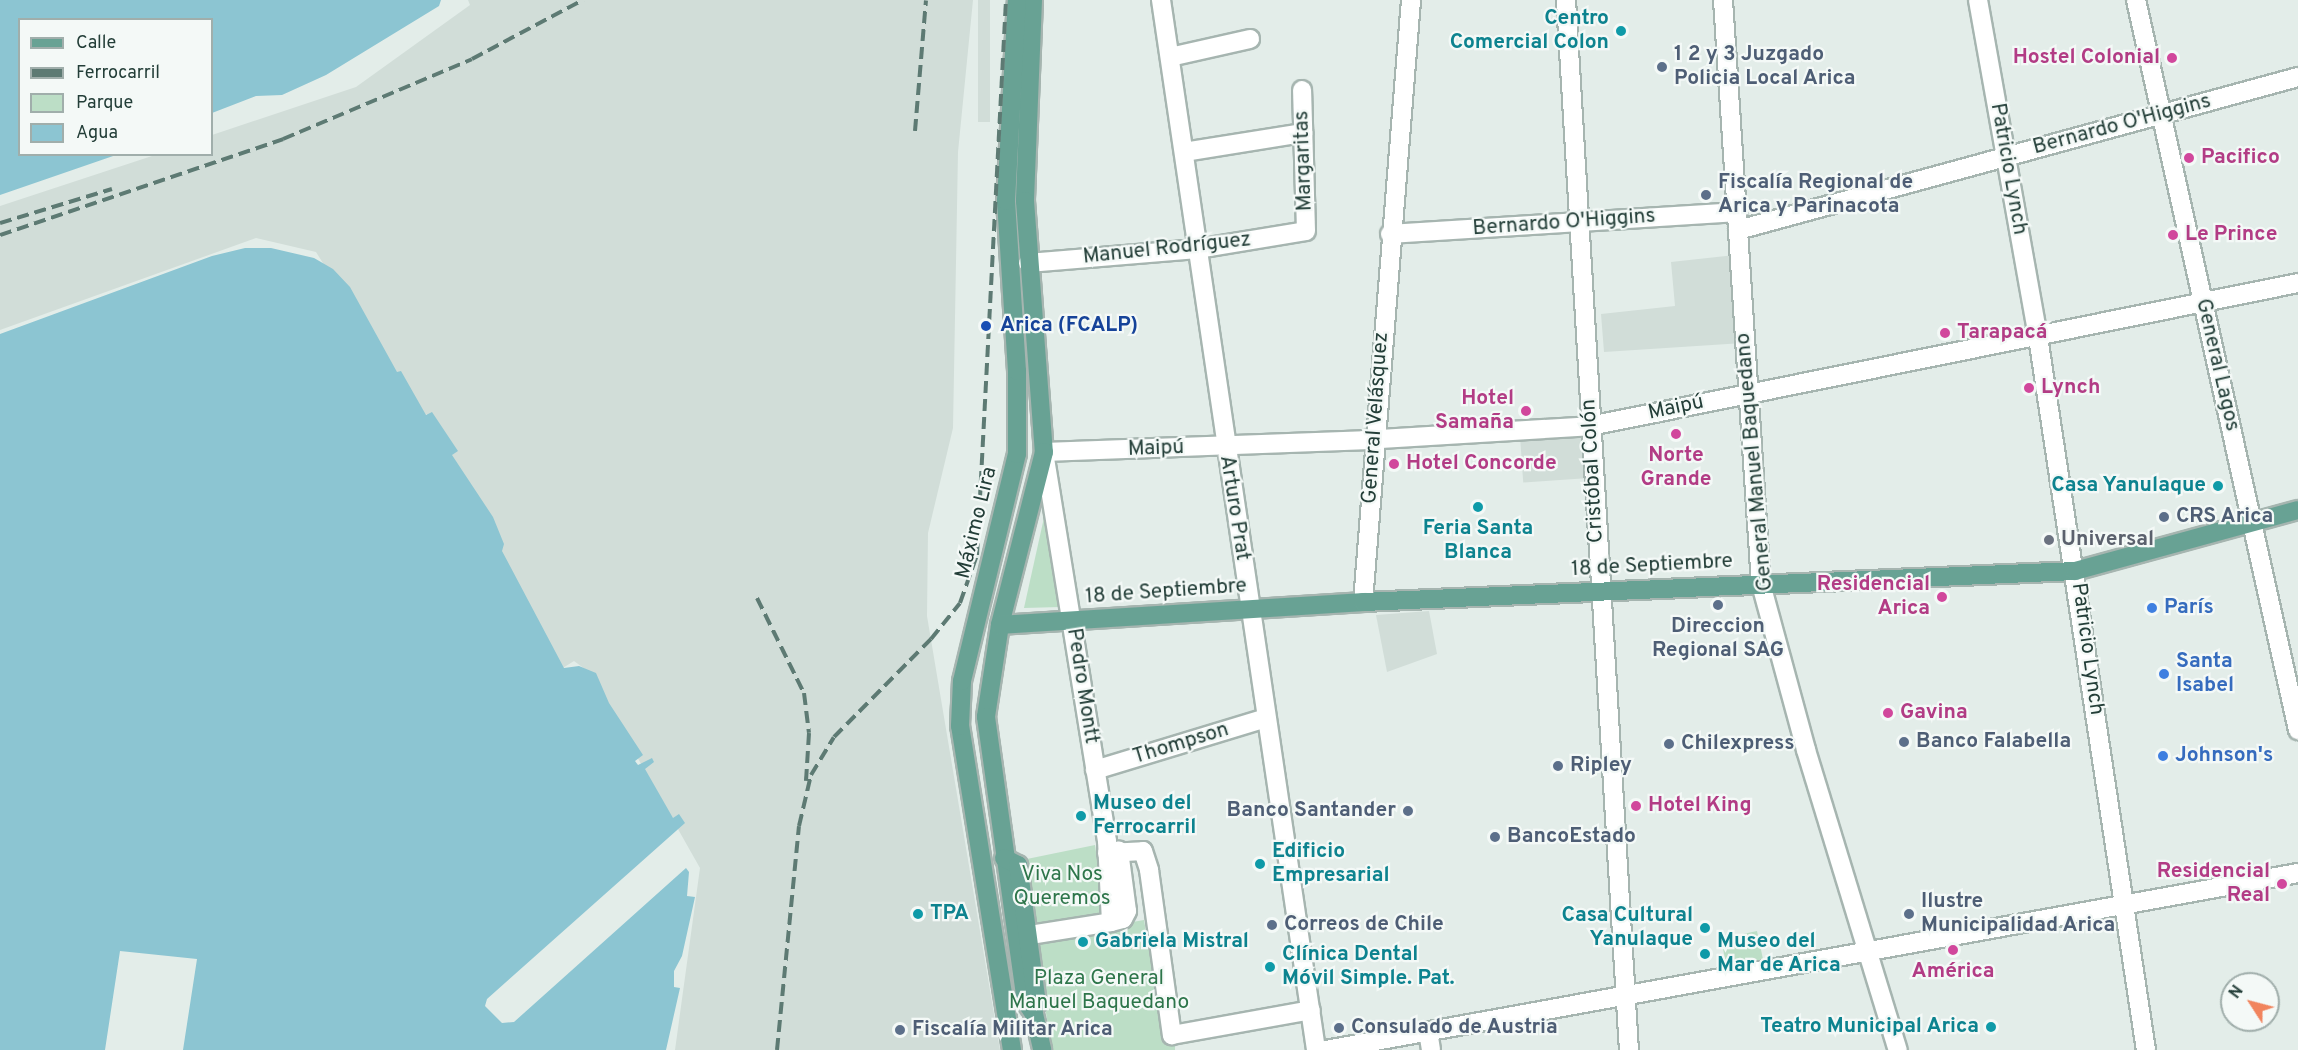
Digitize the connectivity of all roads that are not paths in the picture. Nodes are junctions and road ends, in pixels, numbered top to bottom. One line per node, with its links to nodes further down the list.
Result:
1 (1017, 0): 54 (main road, Máximo Lira)
2 (1161, 0): 10 (street, Arturo Prat)
3 (1411, 0): 20 (street, General Velásquez)
4 (1566, 0): 18 (street, Cristóbal Colón)
5 (1723, 0): 17 (street, General Manuel Baquedano)
6 (1978, 0): 16 (street, Patricio Lynch)
7 (2136, 0): 13 (street, General Lagos)
8 (1036, 5): 22 (main road)
9 (1250, 39): 10 (street)
10 (1170, 57): 15 (street, Arturo Prat)
11 (2298, 77): 13 (street, Bernardo O'Higgins)
12 (1302, 90): 14 (street, Margaritas)
13 (2162, 114): 16 (street, Bernardo O'Higgins); 24 (street, General Lagos)
14 (1303, 133): 15 (street); 19 (street, Margaritas)
15 (1184, 152): 21 (street, Arturo Prat)
16 (2006, 157): 17 (street, Bernardo O'Higgins); 25 (street, Patricio Lynch)
17 (1738, 221): 18 (street, Bernardo O'Higgins); 26 (street, General Manuel Baquedano)
18 (1579, 222): 20 (street, Bernardo O'Higgins); 27 (street, Cristóbal Colón)
19 (1306, 231): 21 (street, Manuel Rodríguez)
20 (1390, 234): 28 (street, General Velásquez)
21 (1197, 249): 22 (street, Manuel Rodríguez); 29 (street, Arturo Prat)
22 (1028, 263): 30 (main road)
23 (2298, 283): 24 (street, Maipú)
24 (2203, 303): 25 (street, Maipú); 32 (street, General Lagos)
25 (2038, 336): 26 (street, Maipú); 33 (street, Patricio Lynch)
26 (1748, 393): 27 (street, Maipú); 34 (street, General Manuel Baquedano)
27 (1590, 426): 28 (street, Maipú); 35 (street, Cristóbal Colón)
28 (1375, 440): 29 (street, Maipú); 36 (street, General Velásquez)
29 (1224, 447): 30 (street, Maipú); 37 (street, Arturo Prat)
30 (1044, 452): 38 (street, Pedro Montt); 39 (main road)
31 (2298, 510): 32 (main road, 18 de Septiembre)
32 (2252, 522): 33 (main road, 18 de Septiembre); 40 (street, General Lagos)
33 (2075, 571): 34 (main road, 18 de Septiembre); 47 (street, Patricio Lynch)
34 (1761, 584): 35 (main road, 18 de Septiembre); 49 (street, General Manuel Baquedano)
35 (1600, 591): 36 (main road, 18 de Septiembre); 50 (street, Cristóbal Colón)
36 (1363, 602): 37 (main road, 18 de Septiembre)
37 (1249, 608): 38 (main road, 18 de Septiembre); 41 (street, Arturo Prat)
38 (1071, 621): 39 (main road, 18 de Septiembre); 43 (street, Pedro Montt)
39 (1000, 625): 45 (main road)
40 (2292, 675): 42 (street, General Lagos)
41 (1266, 718): 43 (street, Thompson); 51 (street, Arturo Prat)
42 (2298, 730)
43 (1095, 770): 44 (street, Pedro Montt)
44 (1113, 852): 48 (street, Pedro Montt); 51 (street)
45 (1004, 858): 48 (main road); 52 (main road)
46 (2298, 873): 47 (street)
47 (2124, 904): 49 (street); 61 (street, Patricio Lynch)
48 (1030, 935): 52 (main road)
49 (1865, 951): 50 (street); 60 (street, General Manuel Baquedano)
50 (1623, 995): 53 (street); 59 (street, Cristóbal Colón)
51 (1311, 1010): 56 (street, Arturo Prat)
52 (1034, 1014): 55 (main road)
53 (1428, 1031): 57 (street); 58 (street)
54 (1012, 1050)
55 (1042, 1050)
56 (1316, 1050)
57 (1326, 1050)
58 (1431, 1050)
59 (1629, 1050)
60 (1898, 1050)
61 (2146, 1050)

